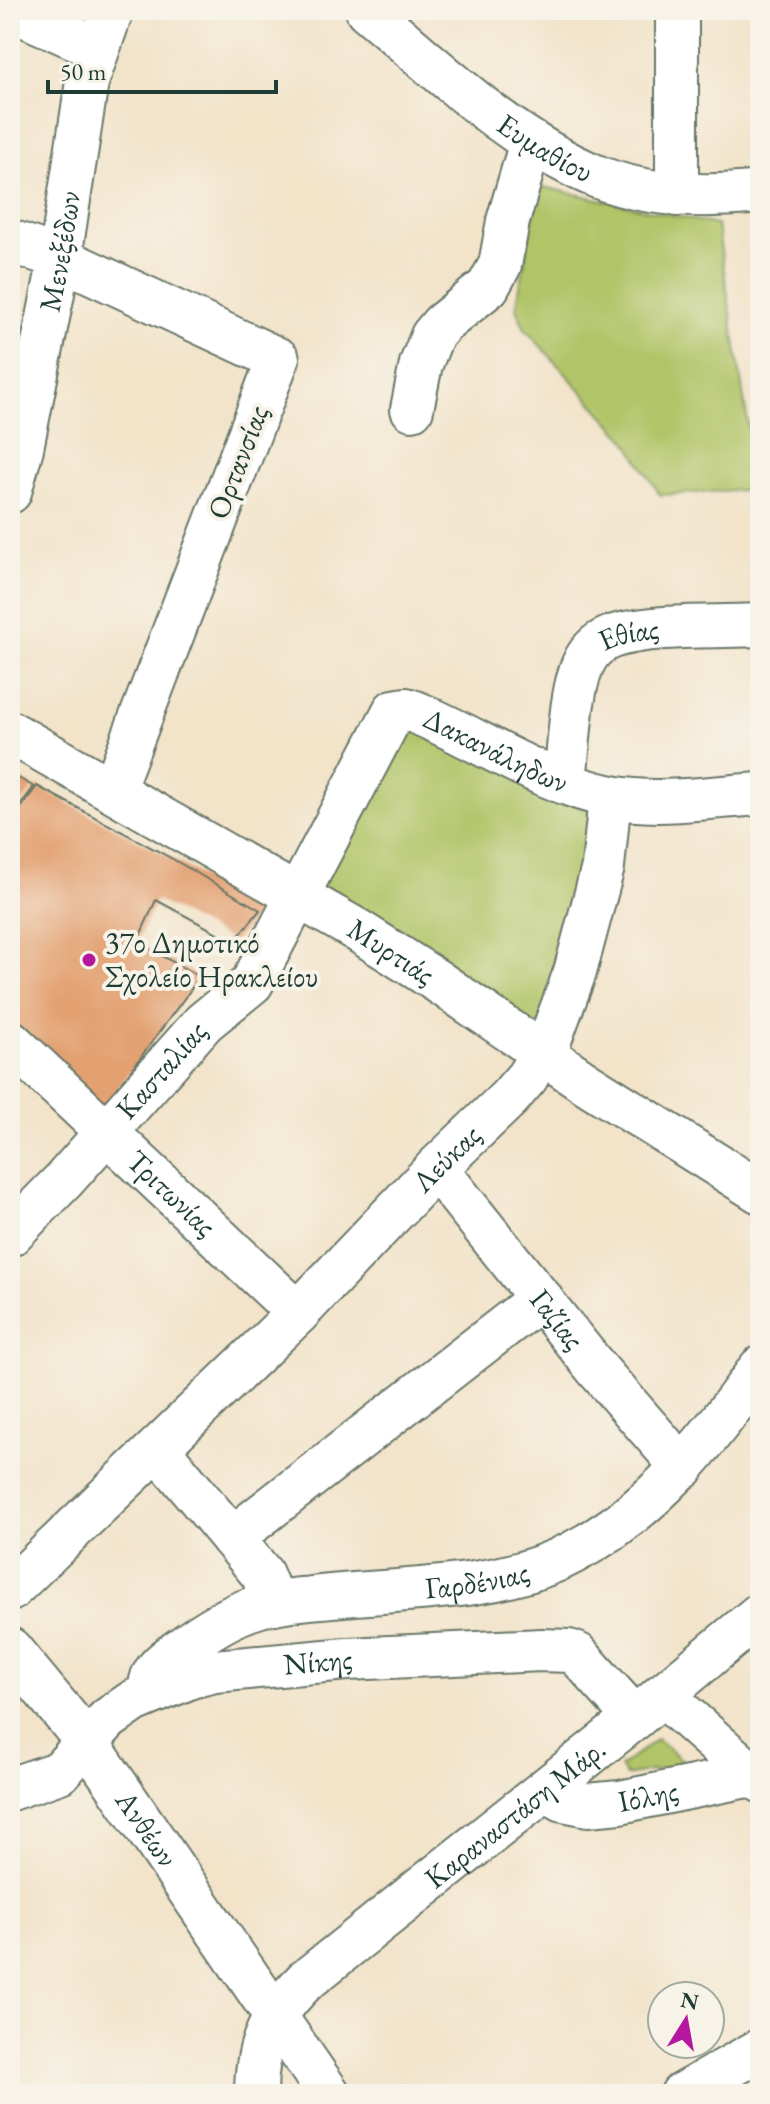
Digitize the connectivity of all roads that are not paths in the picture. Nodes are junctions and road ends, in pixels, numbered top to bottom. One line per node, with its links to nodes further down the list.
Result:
1 (12, 10): 4 (street)
2 (367, 10): 5 (street, Ευμαθίου)
3 (677, 10): 7 (street)
4 (105, 29): 9 (street, Μενεξέδων)
5 (531, 142): 7 (street, Ευμαθίου); 10 (street)
6 (760, 192): 7 (street, Ευμαθίου)
7 (677, 195)
8 (10, 241): 9 (street)
9 (60, 258): 11 (street, Μενεξέδων); 16 (street, Ορτανσίας)
10 (412, 409)
11 (16, 446): 12 (street, Μενεξέδων)
12 (10, 492)
13 (760, 625): 15 (street, Εθίας)
14 (10, 732): 16 (street, Μυρτιάς)
15 (565, 782): 18 (street, Δακανάληδων); 19 (street, Δακανάληδων)
16 (113, 790): 19 (street, Μυρτιάς)
17 (760, 794): 18 (street, Δακανάληδων)
18 (610, 797): 21 (street, Λεύκας)
19 (296, 895): 21 (street, Μυρτιάς); 22 (street, Κασταλίας)
20 (10, 1041): 22 (street, Τριτωνίας)
21 (543, 1054): 23 (street, Λεύκας); 24 (street, Μυρτιάς)
22 (106, 1131): 25 (street, Κασταλίας); 27 (street, Τριτωνίας)
23 (436, 1168): 26 (street, Γαζίας); 27 (street, Λεύκας)
24 (760, 1192)
25 (10, 1235)
26 (541, 1298): 30 (street, Γαζίας); 31 (street)
27 (298, 1313): 29 (street, Λεύκας)
28 (760, 1368): 30 (street, Γαρδένιας)
29 (158, 1449): 31 (street); 32 (street, Λεύκας)
30 (683, 1468): 33 (street, Γαρδένιας)
31 (232, 1538): 33 (street)
32 (10, 1590)
33 (274, 1603): 36 (street, Γαρδένιας)
34 (760, 1614): 37 (street, Καραναστάση Μάρ.)
35 (10, 1649): 38 (street, Ανθέων)
36 (152, 1693): 37 (street, Νίκης); 38 (street, Νίκης)
37 (648, 1707): 39 (street, Ιόλης); 41 (street, Καραναστάση Μάρ.)
38 (87, 1742): 40 (street, Νίκης); 42 (street, Ανθέων)
39 (757, 1776): 41 (street, Ιόλης)
40 (10, 1789)
41 (546, 1790): 42 (street, Καραναστάση Μάρ.)
42 (275, 2015): 45 (street); 46 (street, Ανθέων)
43 (760, 2050): 44 (street)
44 (728, 2084): 47 (street)
45 (256, 2094)
46 (329, 2094)
47 (682, 2094)

